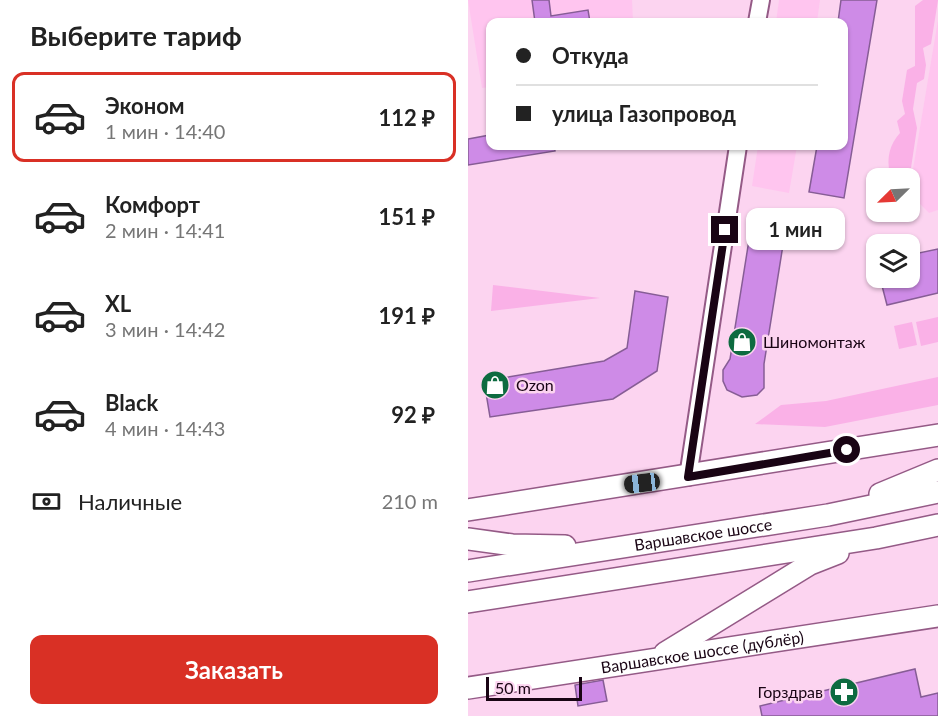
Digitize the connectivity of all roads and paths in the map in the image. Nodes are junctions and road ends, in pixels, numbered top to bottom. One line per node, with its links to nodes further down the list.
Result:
1 (760, 0): 2 (street)
2 (758, 18)
3 (737, 150): 6 (street)
4 (938, 435): 6 (main road)
5 (938, 470): 9 (main road)
6 (688, 477): 8 (main road)
7 (938, 492): 9 (main road, Варшавское шоссе)
8 (468, 510)
9 (828, 515): 13 (main road, Варшавское шоссе)
10 (938, 525): 11 (main road, Варшавское шоссе)
11 (876, 538): 15 (main road, Варшавское шоссе); 17 (main road)
12 (468, 539): 13 (main road)
13 (620, 547): 14 (main road, Варшавское шоссе)
14 (468, 571)
15 (468, 602)
16 (938, 616): 17 (main road, Варшавское шоссе (дублёр))
17 (657, 658): 18 (main road, Варшавское шоссе (дублёр))
18 (468, 688)

